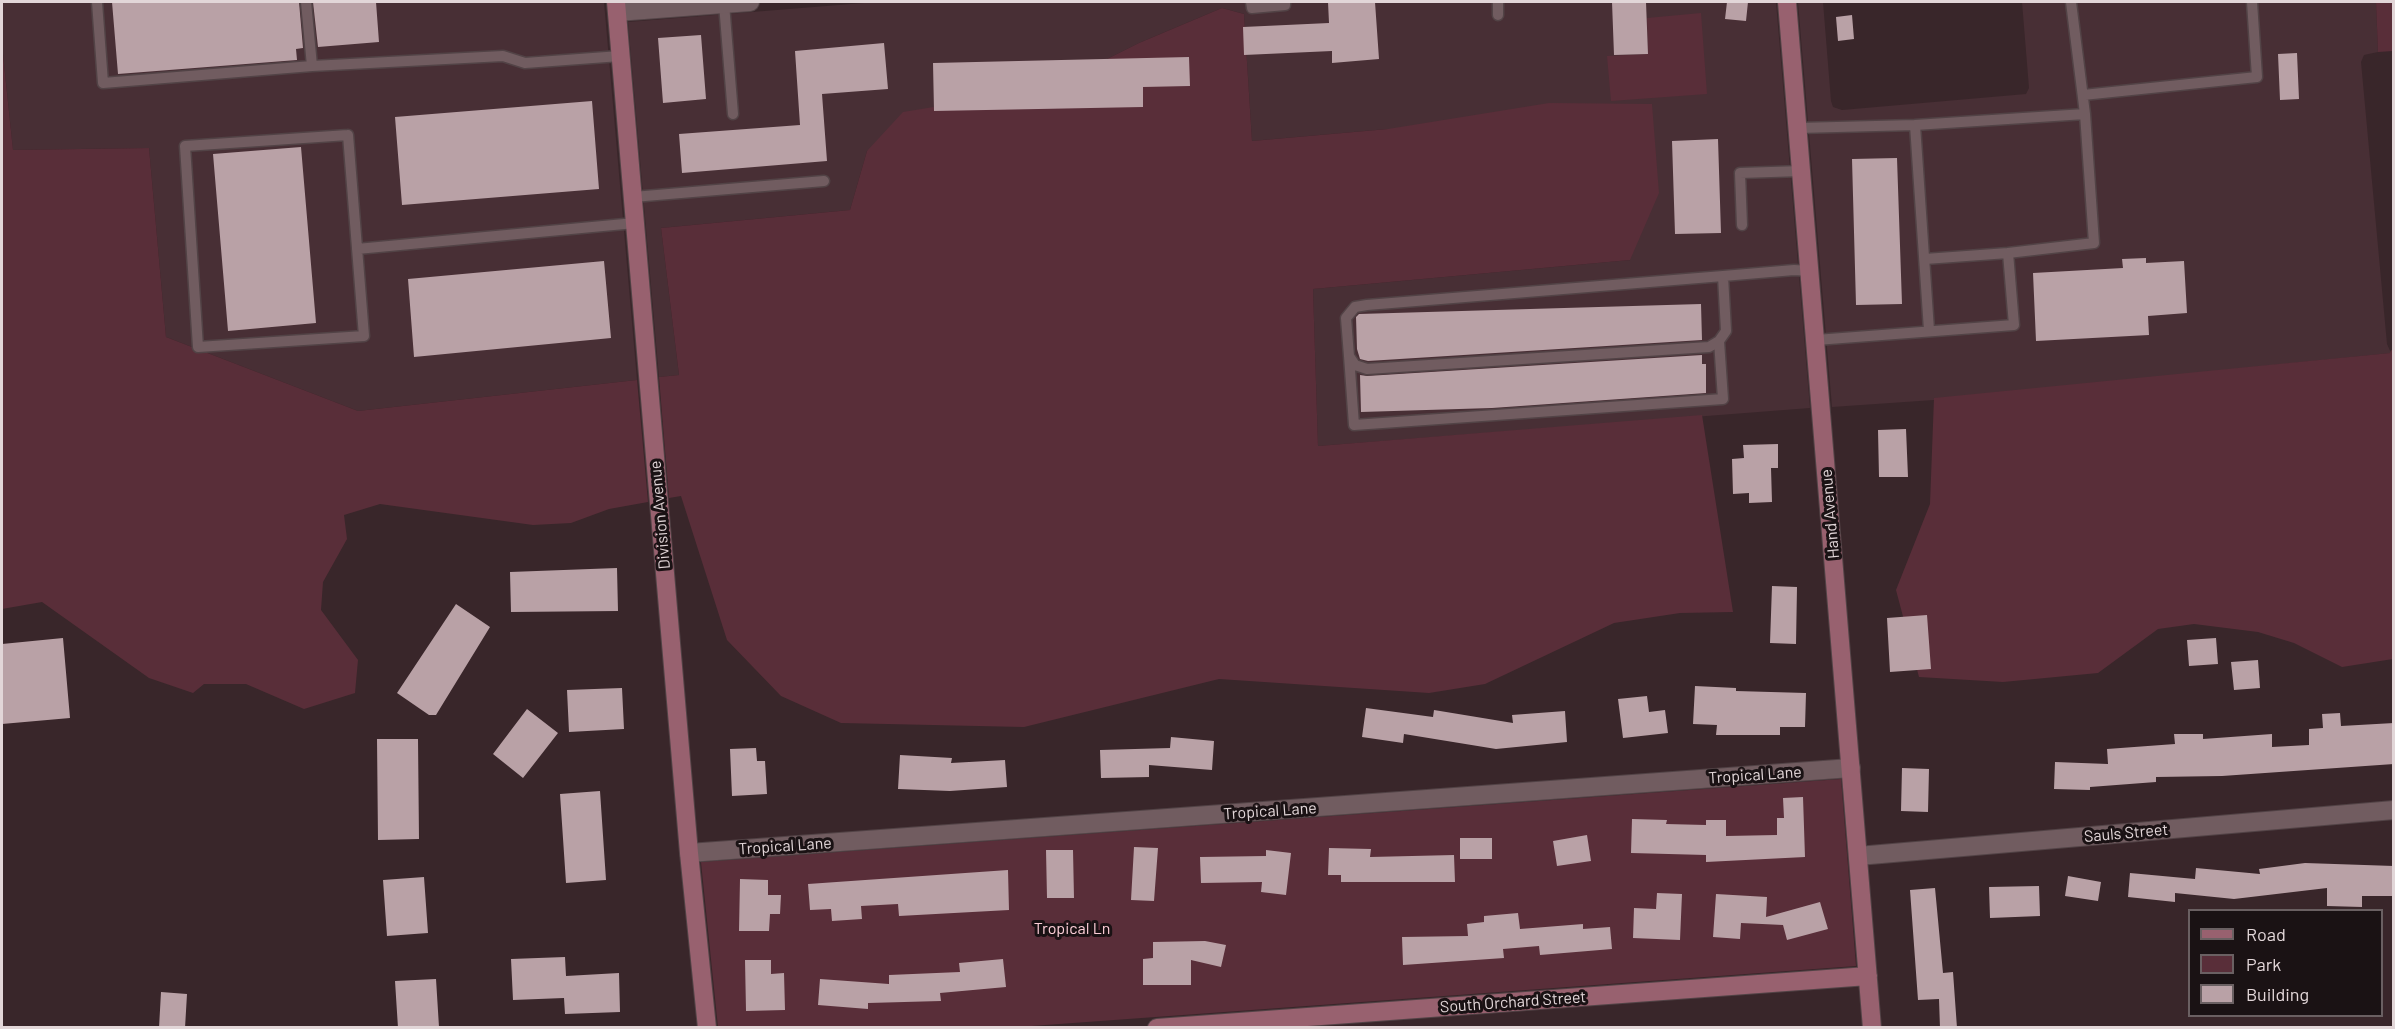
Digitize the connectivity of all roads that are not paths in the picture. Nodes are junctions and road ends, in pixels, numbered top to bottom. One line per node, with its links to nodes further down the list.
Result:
1 (97, 2): 15 (lane)
2 (306, 2): 15 (lane)
3 (750, 2): 11 (street)
4 (1251, 2): 5 (lane)
5 (1285, 2)
6 (1498, 2): 13 (lane)
7 (1787, 2): 8 (lane); 20 (street, Hand Avenue)
8 (1795, 2)
9 (2072, 2): 16 (lane)
10 (2252, 2): 16 (lane)
11 (724, 4): 12 (street); 17 (lane)
12 (616, 7): 14 (street, Division Avenue)
13 (1498, 15)
14 (620, 56): 15 (lane); 23 (street, Division Avenue)
15 (312, 66)
16 (2083, 95): 18 (lane)
17 (733, 114)
18 (2085, 114): 19 (lane); 27 (lane)
19 (1915, 125): 20 (lane); 28 (lane)
20 (1798, 128): 21 (street, Hand Avenue)
21 (1802, 171): 25 (lane); 29 (street, Hand Avenue)
22 (824, 181): 23 (lane)
23 (633, 197): 24 (street, Division Avenue)
24 (635, 223): 26 (lane); 37 (street, Division Avenue)
25 (1742, 225)
26 (357, 249): 26 (lane)
27 (2008, 253): 28 (lane); 31 (lane)
28 (1925, 259): 31 (lane)
29 (1810, 271): 30 (lane); 32 (street, Hand Avenue)
30 (1723, 276): 33 (lane); 34 (lane)
31 (1929, 330): 32 (lane)
32 (1816, 340): 35 (street, Hand Avenue)
33 (1719, 341): 34 (lane); 34 (lane)
34 (1349, 356)
35 (1851, 768): 37 (street, Tropical Lane); 38 (street, Hand Avenue)
36 (2394, 810): 38 (street, Sauls Street)
37 (689, 853): 40 (street, Division Avenue)
38 (1858, 856): 39 (street, Hand Avenue)
39 (1868, 976): 41 (street, South Orchard Street); 42 (street, Hand Avenue)
40 (707, 1028)
41 (1157, 1028)
42 (1872, 1028)

